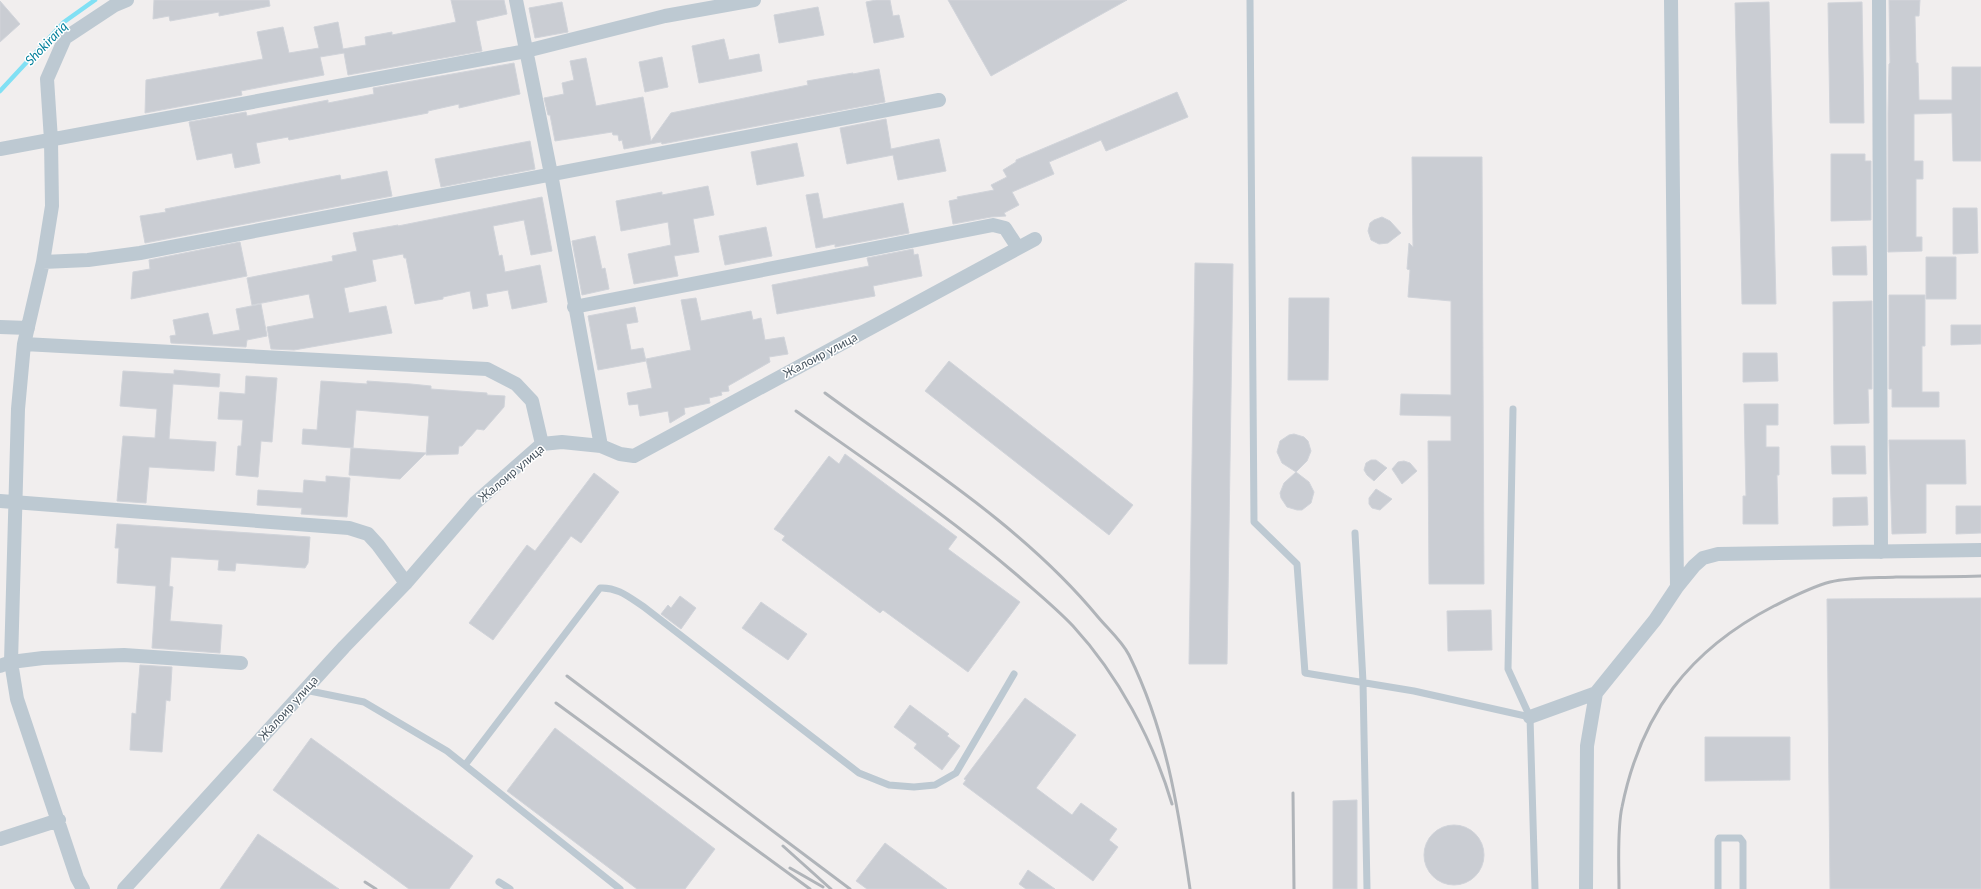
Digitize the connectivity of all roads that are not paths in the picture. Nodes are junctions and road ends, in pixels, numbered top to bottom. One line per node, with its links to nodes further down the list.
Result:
1 (127, 0): 9 (street)
2 (516, 0): 7 (street)
3 (754, 0): 7 (street)
4 (1250, 0): 32 (lane)
5 (1671, 0): 28 (street)
6 (1879, 0): 26 (street)
7 (526, 51): 9 (street); 11 (street)
8 (939, 100): 11 (street)
9 (51, 140): 10 (street); 14 (street)
10 (0, 149)
11 (551, 174): 14 (street); 15 (street)
12 (1036, 239): 13 (street, Жалоир улица)
13 (1018, 248): 15 (street); 21 (street, Жалоир улица)
14 (43, 262): 17 (street)
15 (574, 307): 21 (street)
16 (0, 327): 17 (street)
17 (28, 328): 18 (street)
18 (24, 344): 20 (street); 23 (street)
19 (1513, 409): 35 (lane)
20 (542, 444): 21 (street, Жалоир улица); 27 (street, Жалоир улица)
21 (601, 446)
22 (0, 501): 23 (street)
23 (14, 502): 27 (street); 30 (street)
24 (1356, 533): 32 (lane)
25 (1981, 550): 26 (street)
26 (1881, 552): 28 (street)
27 (406, 583): 33 (street, Жалоир улица)
28 (1677, 587): 34 (street)
29 (241, 663): 30 (street)
30 (6, 664): 37 (street)
31 (1014, 674): 36 (lane)
32 (1362, 682): 35 (lane); 44 (lane)
33 (305, 690): 36 (lane); 41 (street, Жалоир улица)
34 (1596, 693): 35 (street); 46 (street)
35 (1530, 717): 45 (lane)
36 (465, 765): 43 (lane)
37 (59, 820): 38 (street); 40 (street)
38 (0, 839)
39 (499, 882): 42 (lane)
40 (83, 889)
41 (124, 889)
42 (510, 889)
43 (620, 889)
44 (1367, 889)
45 (1535, 889)
46 (1586, 889)
47 (1718, 889): 48 (lane)
48 (1743, 889)

